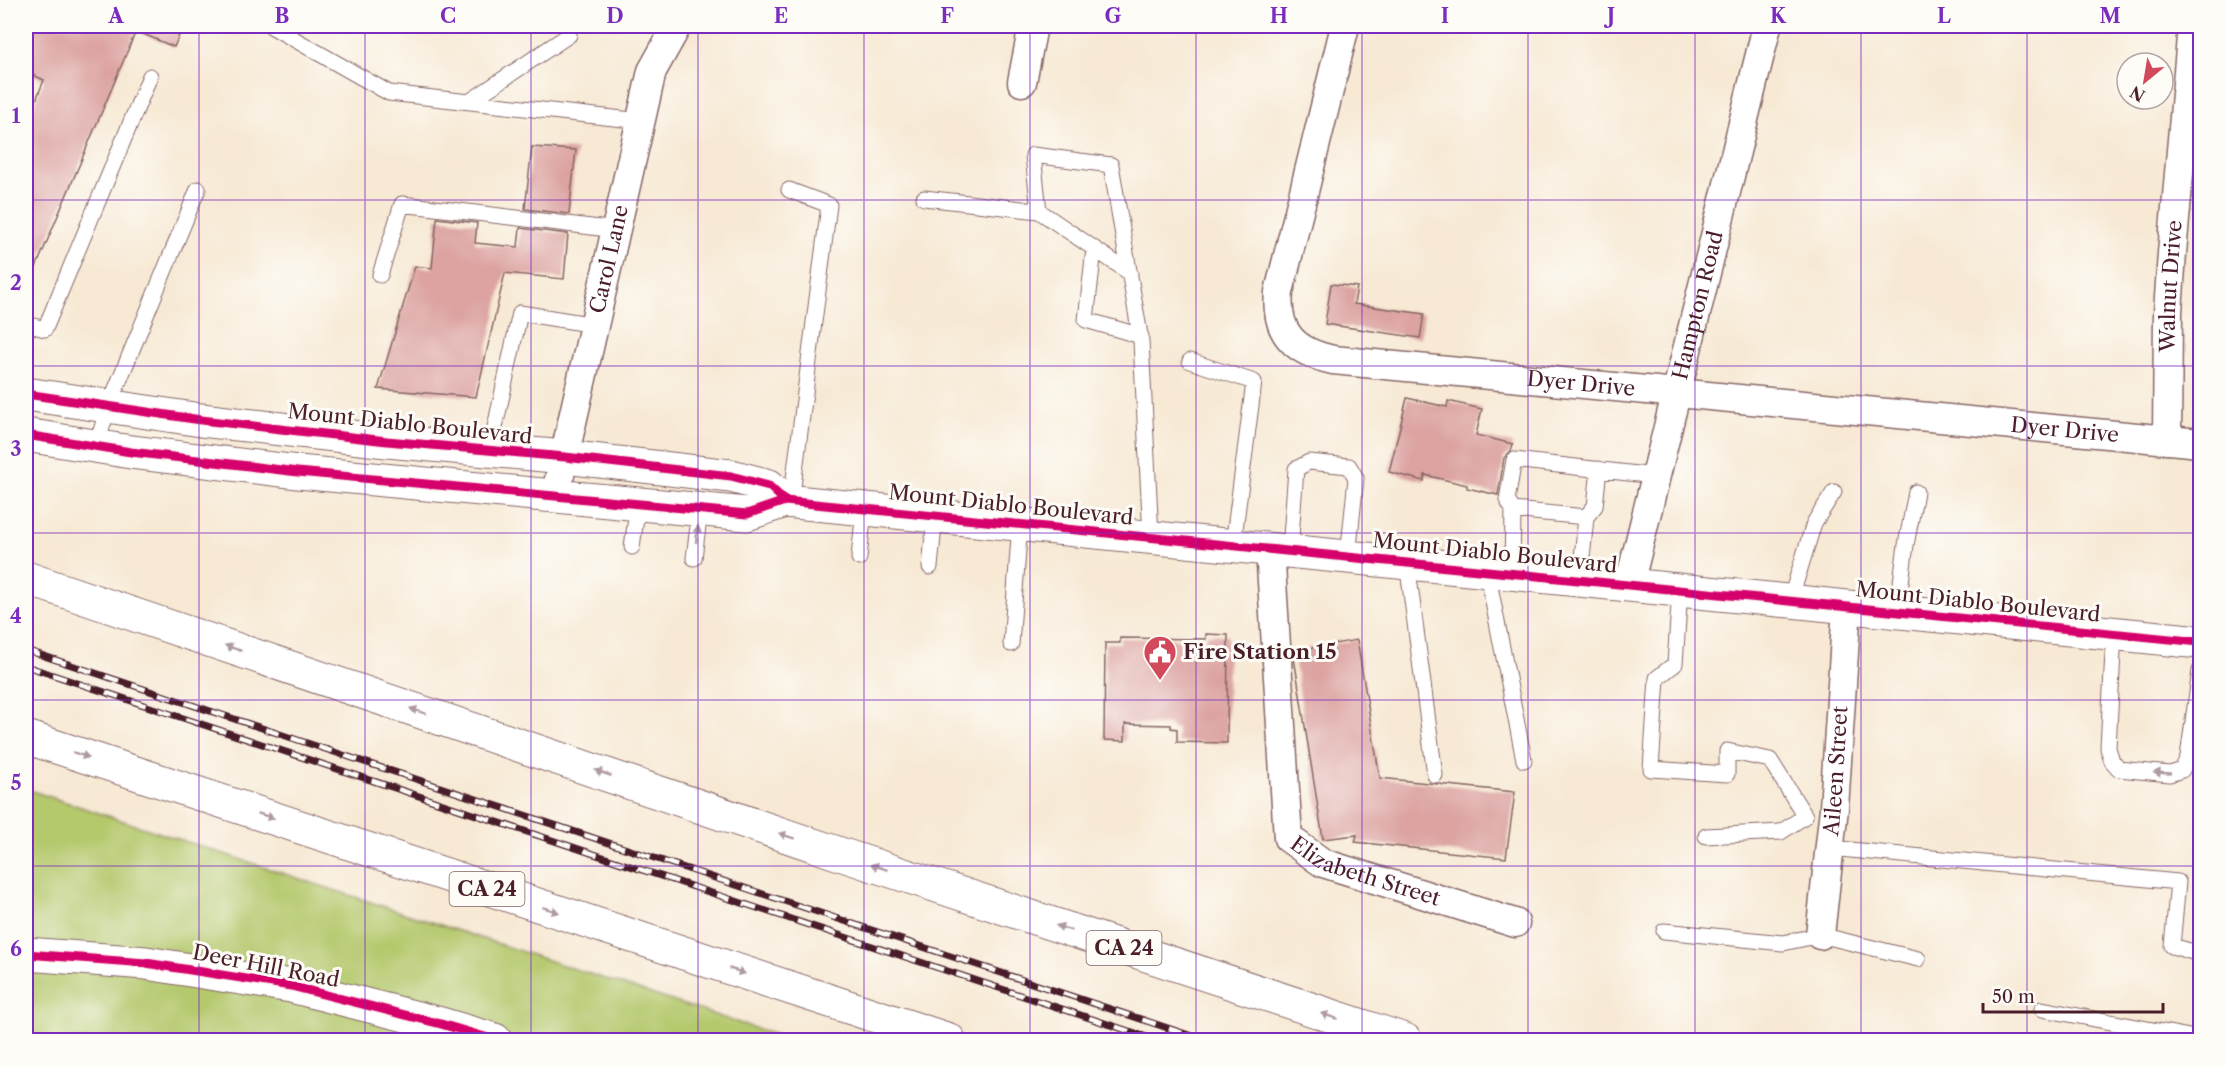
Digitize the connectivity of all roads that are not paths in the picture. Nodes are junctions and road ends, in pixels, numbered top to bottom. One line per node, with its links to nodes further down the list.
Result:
1 (271, 26): 10 (lane)
2 (677, 26): 11 (street, Carol Lane)
3 (1033, 26): 9 (street)
4 (1345, 26): 24 (street, Dyer Drive)
5 (1767, 26): 24 (street, Hampton Road)
6 (2193, 26): 28 (street, Walnut Drive)
7 (569, 35): 10 (lane)
8 (150, 76): 20 (lane)
9 (1022, 82)
10 (469, 102): 11 (lane)
11 (641, 121): 16 (street, Carol Lane)
12 (198, 189): 26 (lane)
13 (789, 190): 38 (lane)
14 (924, 198): 15 (lane)
15 (1039, 211): 17 (lane); 18 (lane)
16 (616, 230): 19 (lane); 21 (street, Carol Lane)
17 (1094, 249): 18 (lane); 22 (lane)
18 (1130, 273): 22 (lane)
19 (380, 275)
20 (26, 324)
21 (595, 325): 31 (lane); 32 (street, Carol Lane)
22 (1140, 336): 46 (lane)
23 (1190, 361): 47 (lane)
24 (1675, 393): 28 (street, Dyer Drive); 34 (street, Hampton Road)
25 (26, 394): 26 (main road, Mount Diablo Boulevard)
26 (108, 408): 30 (lane); 31 (main road, Mount Diablo Boulevard)
27 (26, 435): 30 (main road, Mount Diablo Boulevard)
28 (2167, 440): 29 (street, Dyer Drive)
29 (2200, 443)
30 (96, 447): 37 (main road, Mount Diablo Boulevard)
31 (490, 450): 32 (main road, Mount Diablo Boulevard)
32 (565, 457): 37 (street, Carol Lane); 38 (main road, Mount Diablo Boulevard)
33 (1599, 470): 34 (lane); 42 (lane); 44 (lane)
34 (1655, 476): 58 (street, Hampton Road)
35 (1834, 492): 60 (lane)
36 (1916, 492): 62 (lane)
37 (555, 497): 39 (main road, Mount Diablo Boulevard)
38 (788, 501): 40 (main road, Mount Diablo Boulevard); 41 (main road, Mount Diablo Boulevard)
39 (638, 504): 41 (main road, Mount Diablo Boulevard); 48 (lane)
40 (864, 509): 43 (main road, Mount Diablo Boulevard); 52 (lane)
41 (700, 510): 51 (lane, one-way to 41)
42 (1513, 510): 44 (lane); 55 (lane)
43 (935, 516): 45 (main road, Mount Diablo Boulevard); 54 (lane)
44 (1586, 517): 57 (lane)
45 (1020, 524): 46 (main road, Mount Diablo Boulevard); 65 (lane)
46 (1151, 537): 47 (main road, Mount Diablo Boulevard)
47 (1233, 545): 49 (main road, Mount Diablo Boulevard)
48 (632, 548)
49 (1280, 550): 50 (main road, Mount Diablo Boulevard); 50 (lane); 72 (street, Elizabeth Street)
50 (1348, 556): 53 (main road, Mount Diablo Boulevard)
51 (694, 558)
52 (859, 558)
53 (1407, 562): 55 (main road, Mount Diablo Boulevard); 69 (lane)
54 (930, 567)
55 (1499, 572): 57 (main road, Mount Diablo Boulevard); 68 (lane)
56 (26, 578): 82 (main road, CA 24, one-way to 56)
57 (1580, 580): 58 (main road, Mount Diablo Boulevard)
58 (1629, 585): 59 (main road, Mount Diablo Boulevard)
59 (1680, 590): 60 (main road, Mount Diablo Boulevard); 70 (lane)
60 (1790, 601): 61 (main road, Mount Diablo Boulevard)
61 (1847, 606): 62 (main road, Mount Diablo Boulevard); 71 (street, Aileen Street)
62 (1898, 612): 63 (main road, Mount Diablo Boulevard)
63 (2114, 633): 64 (main road, Mount Diablo Boulevard); 66 (lane, one-way to 63)
64 (2200, 642)
65 (1011, 644)
66 (2200, 671)
67 (26, 737): 81 (main road, CA 24, one-way to 81)
68 (1524, 760)
69 (1435, 775)
70 (1706, 836)
71 (1830, 848): 74 (street, Aileen Street); 76 (lane)
72 (1515, 923)
73 (1664, 931): 74 (lane)
74 (1820, 935): 77 (lane)
75 (26, 954): 80 (main road, Deer Hill Road)
76 (2200, 954)
77 (1918, 958)
78 (2042, 1009): 79 (lane)
79 (2200, 1039)
80 (495, 1041)
81 (949, 1041)
82 (1405, 1041)

